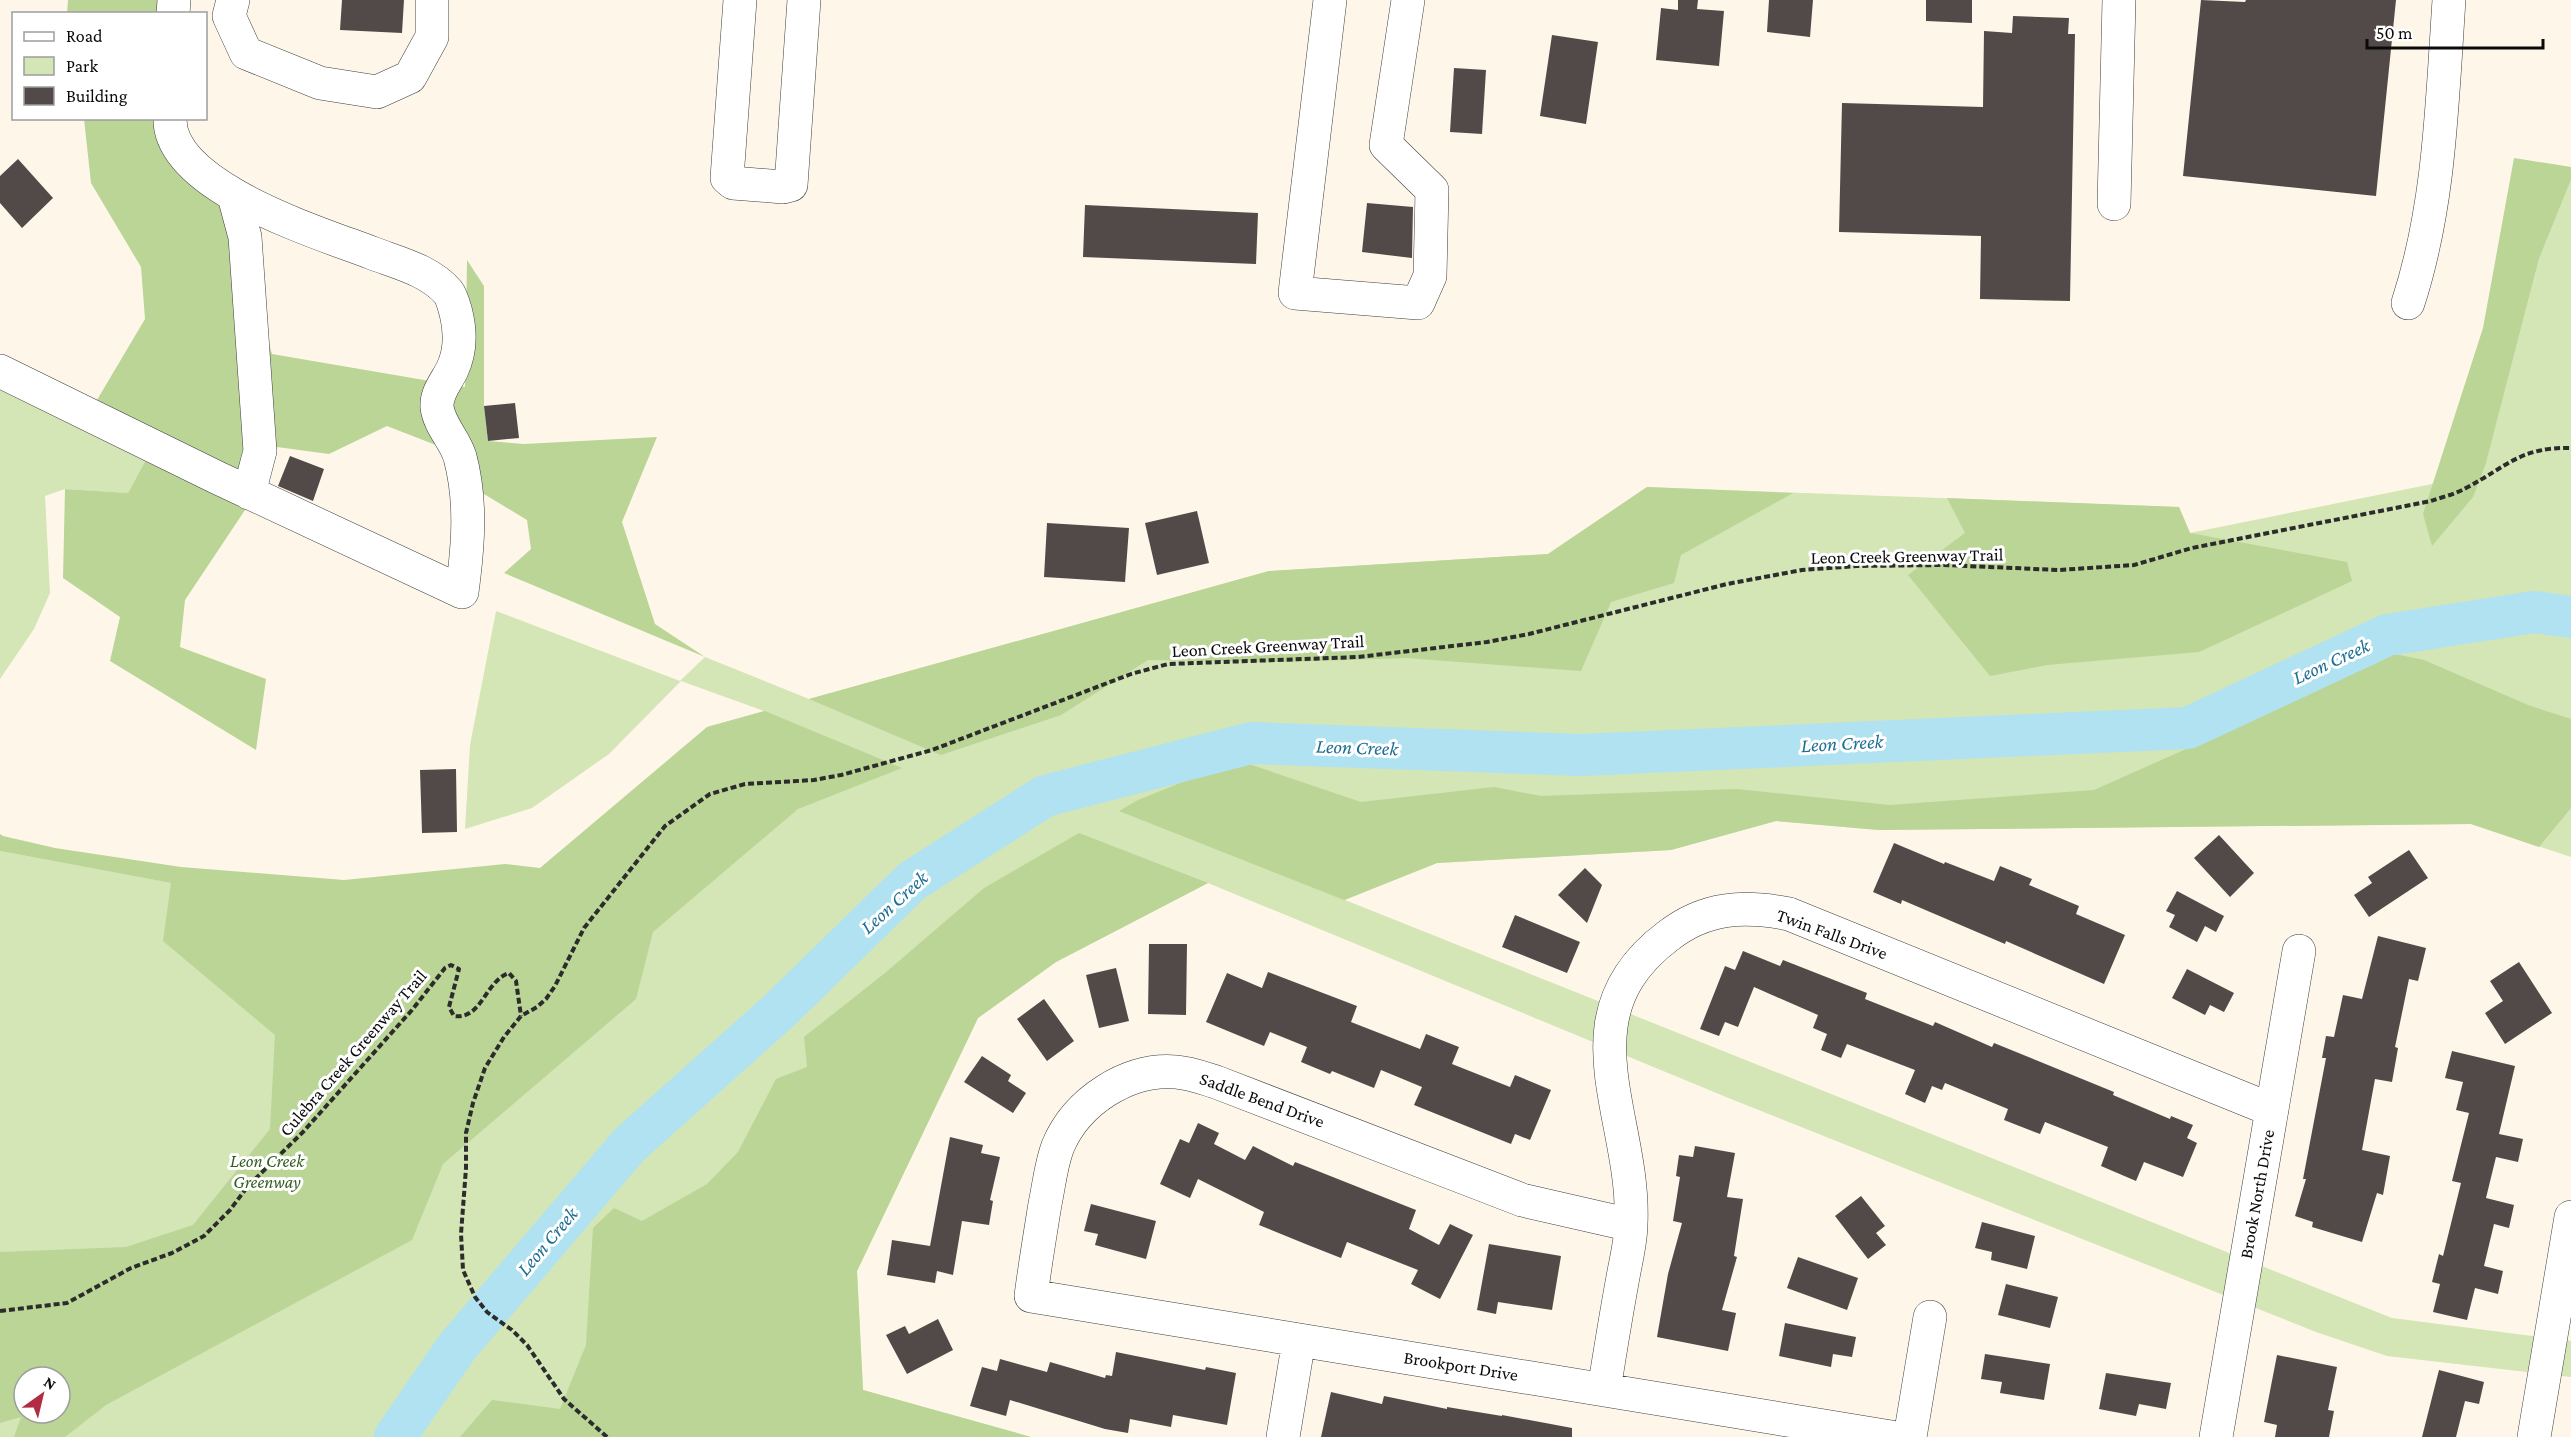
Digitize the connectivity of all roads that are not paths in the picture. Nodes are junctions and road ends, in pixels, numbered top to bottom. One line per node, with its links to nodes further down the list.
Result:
1 (233, 0): 2 (street)
2 (432, 0)
3 (740, 0): 4 (street)
4 (804, 0)
5 (1330, 0): 6 (street)
6 (1408, 0)
7 (2119, 0): 11 (street)
8 (2449, 0): 12 (street)
9 (170, 120): 10 (street)
10 (234, 196): 14 (street); 14 (street)
11 (2114, 204)
12 (2408, 303)
13 (0, 371): 14 (street)
14 (249, 493)
15 (2299, 951): 16 (street, Brook North Drive)
16 (2272, 1110): 18 (street, Twin Falls Drive); 26 (street, Brook North Drive)
17 (2571, 1217): 27 (street)
18 (1631, 1225): 19 (street, Saddle Bend Drive); 22 (street, Twin Falls Drive)
19 (1030, 1296): 21 (street, Brookport Drive)
20 (1930, 1317): 25 (street)
21 (1299, 1340): 22 (street, Brookport Drive); 23 (street)
22 (1604, 1390): 24 (street, Brookport Drive)
23 (1283, 1437)
24 (1891, 1437)
25 (1910, 1437)
26 (2216, 1437)
27 (2534, 1437)

